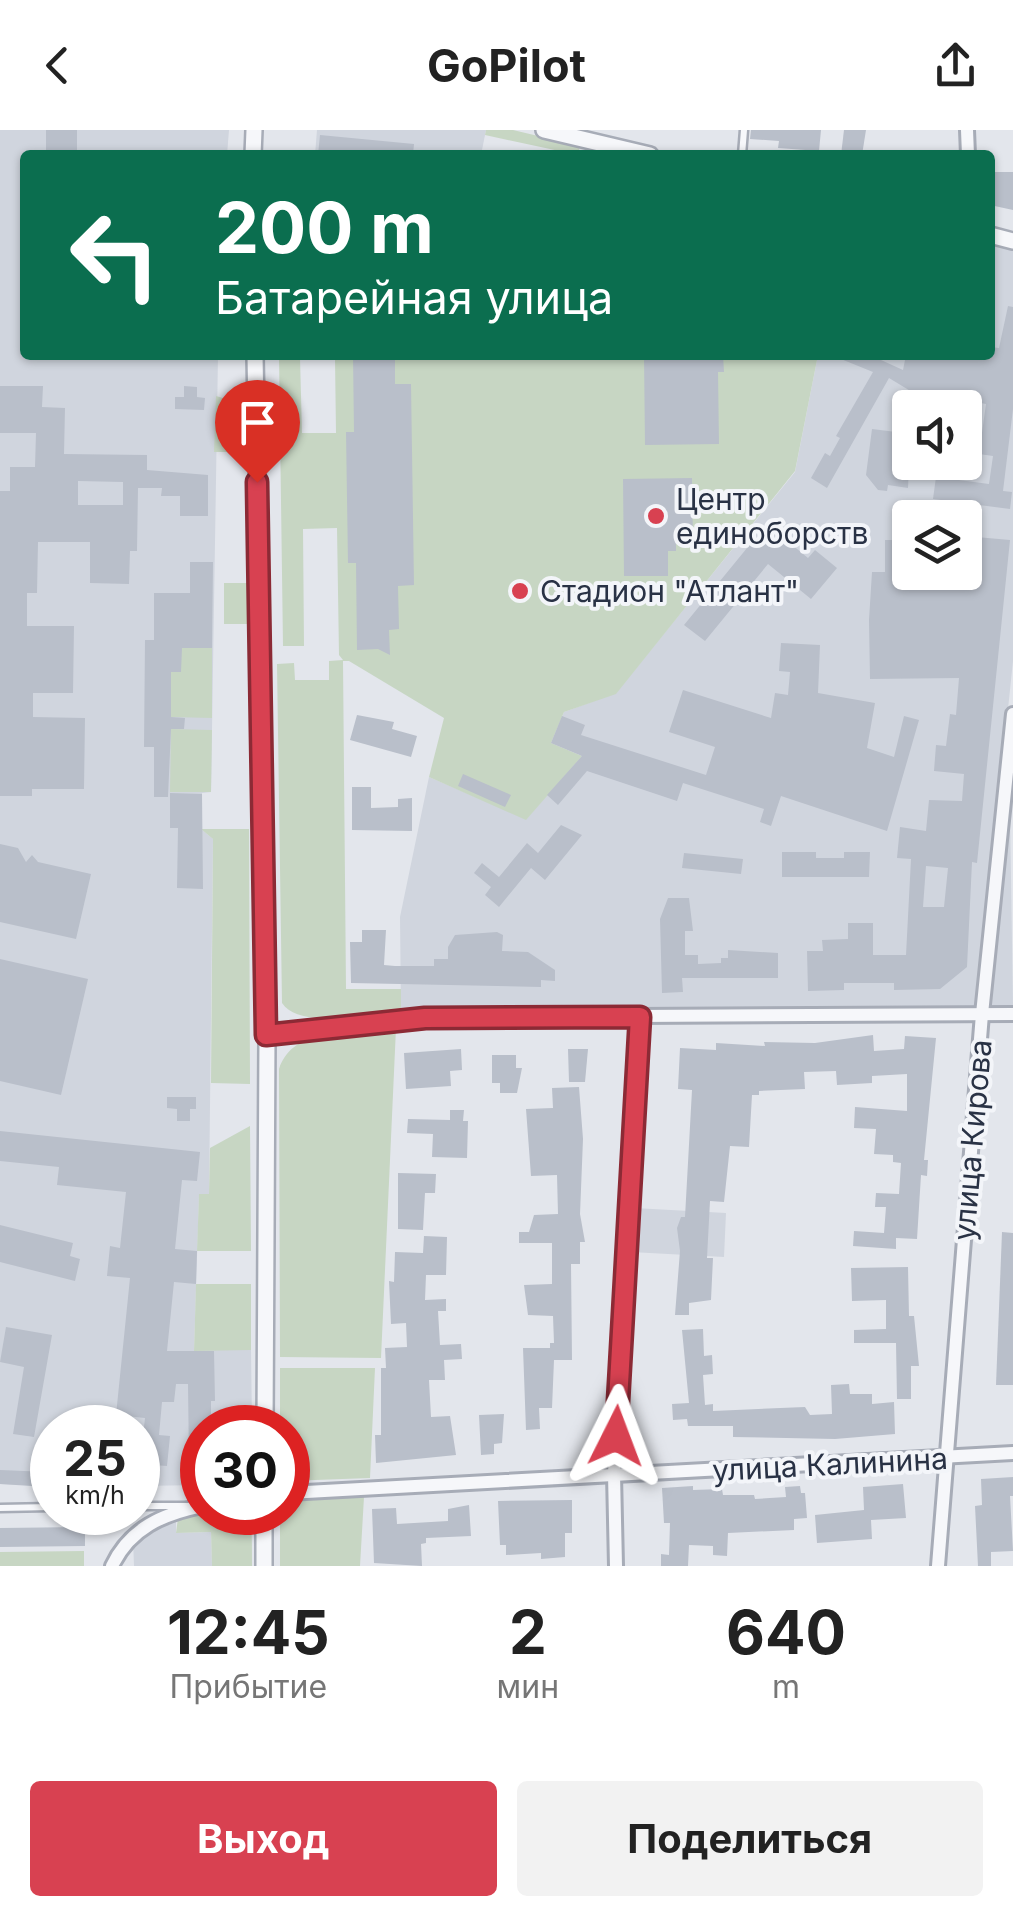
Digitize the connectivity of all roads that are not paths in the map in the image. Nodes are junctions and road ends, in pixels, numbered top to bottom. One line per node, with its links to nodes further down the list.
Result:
1 (544, 130): 2 (street)
2 (629, 150)
3 (254, 360): 8 (street)
4 (1013, 714): 5 (street, улица Кирова)
5 (982, 1014): 6 (street); 7 (street); 11 (street, улица Кирова)
6 (1013, 1014)
7 (640, 1017): 8 (street); 12 (street)
8 (266, 1035): 9 (street)
9 (265, 1405)
10 (1013, 1453): 11 (street, улица Калинина)
11 (945, 1459): 12 (street, улица Калинина); 21 (street, улица Кирова)
12 (614, 1474): 13 (street, улица Калинина); 20 (street)
13 (310, 1492)
14 (30, 1507): 15 (lane)
15 (0, 1508)
16 (180, 1511): 18 (street)
17 (264, 1535): 19 (street)
18 (112, 1566)
19 (264, 1566)
20 (616, 1566)
21 (938, 1566)

